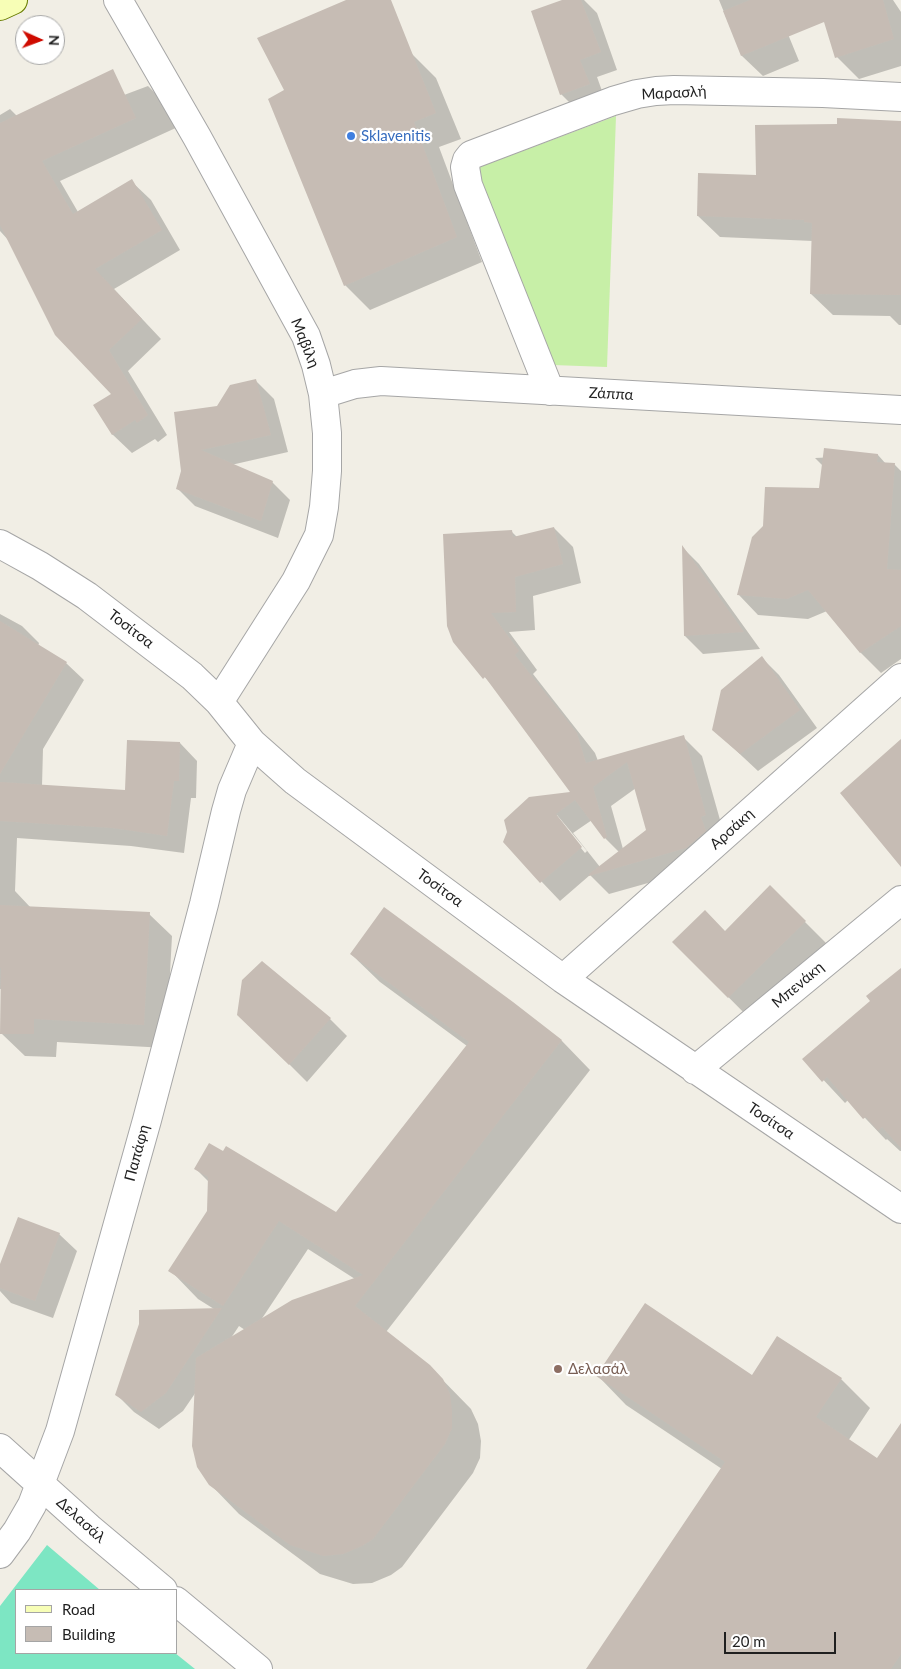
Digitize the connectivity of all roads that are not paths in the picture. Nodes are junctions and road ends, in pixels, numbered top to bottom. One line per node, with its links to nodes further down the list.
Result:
1 (13, 0): 3 (main road)
2 (118, 0): 6 (street, Μαβίλη)
3 (0, 6)
4 (901, 97): 5 (street, Μαρασλή)
5 (550, 391): 6 (street, Ζάππα); 7 (street, Ζάππα)
6 (322, 394): 10 (street, Μαβίλη)
7 (901, 410)
8 (0, 544): 10 (street, Τοσίτσα)
9 (901, 678): 13 (street, Αρσάκη)
10 (219, 702): 11 (street, Τοσίτσα)
11 (252, 742): 13 (street, Τοσίτσα); 17 (street, Παπάφη)
12 (901, 900): 14 (street, Μπενάκη)
13 (563, 979): 14 (street, Τοσίτσα)
14 (695, 1070): 15 (street, Τοσίτσα)
15 (901, 1209)
16 (0, 1448): 17 (street, Δελασάλ)
17 (41, 1484): 18 (street, Παπάφη); 19 (street, Δελασάλ)
18 (0, 1554)
19 (162, 1589)
20 (178, 1603): 21 (street)
21 (258, 1669)

